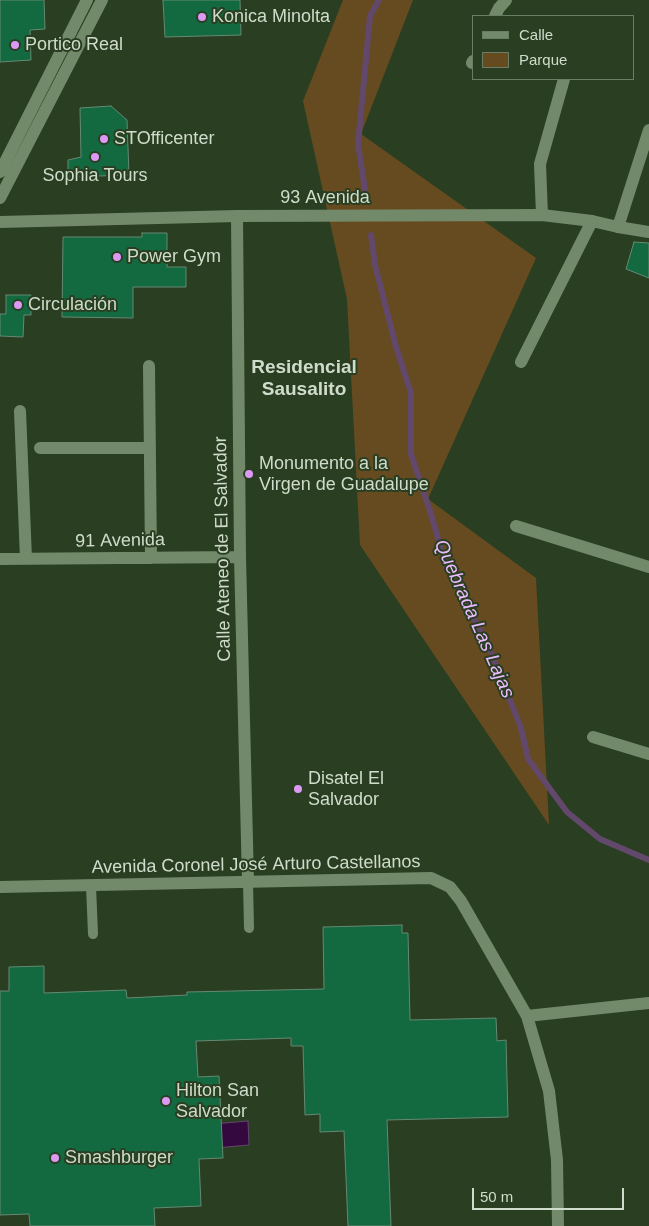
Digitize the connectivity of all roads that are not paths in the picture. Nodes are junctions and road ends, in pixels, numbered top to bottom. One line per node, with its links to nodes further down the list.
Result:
1 (87, 0): 7 (street)
2 (102, 0): 8 (street)
3 (506, 0): 4 (street)
4 (496, 15)
5 (564, 80): 9 (street)
6 (649, 130): 13 (street)
7 (0, 172)
8 (0, 198)
9 (542, 215): 10 (street, 93 Avenida); 11 (street, 93 Avenida)
10 (237, 216): 12 (street, 93 Avenida); 21 (street, Calle Ateneo de El Salvador)
11 (592, 220): 13 (street, 93 Avenida); 15 (street)
12 (0, 222)
13 (618, 228): 14 (street, 93 Avenida)
14 (649, 232)
15 (521, 362)
16 (148, 366): 19 (street)
17 (20, 411): 24 (street)
18 (40, 448): 19 (street)
19 (150, 448): 22 (street)
20 (516, 526): 25 (street)
21 (240, 557): 22 (street, 91 Avenida); 28 (street, Calle Ateneo de El Salvador)
22 (151, 558): 24 (street, 91 Avenida)
23 (0, 559): 24 (street, 91 Avenida)
24 (26, 559)
25 (649, 566)
26 (594, 737): 27 (street)
27 (649, 754)
28 (248, 882): 29 (street, Avenida Coronel José Arturo Castellanos); 31 (lane); 34 (street, Avenida Coronel José Arturo Castellanos)
29 (91, 886): 30 (street, Avenida Coronel José Arturo Castellanos); 32 (lane)
30 (0, 888)
31 (249, 928)
32 (93, 934)
33 (649, 1003): 34 (street)
34 (527, 1016): 35 (street, Avenida Coronel José Arturo Castellanos)
35 (558, 1226)

